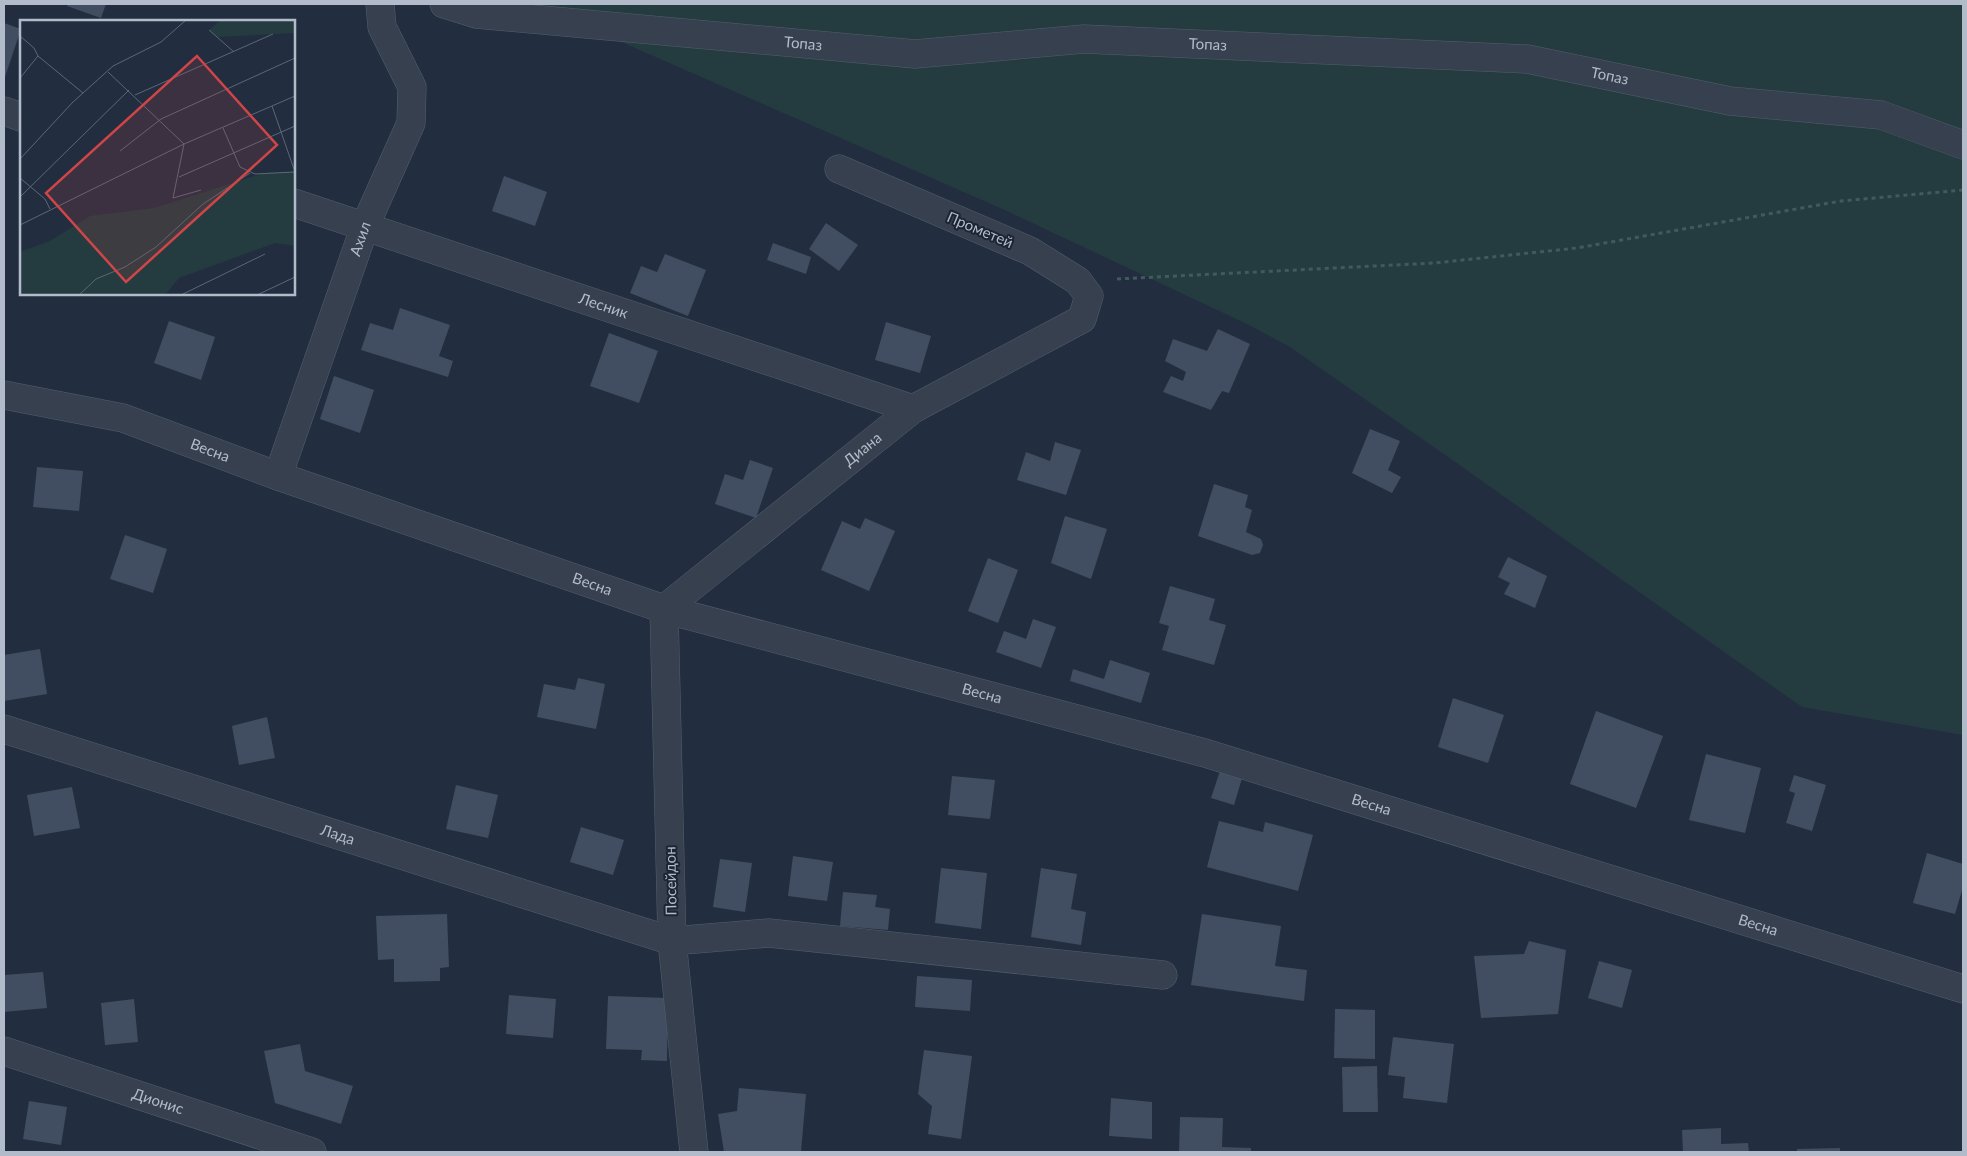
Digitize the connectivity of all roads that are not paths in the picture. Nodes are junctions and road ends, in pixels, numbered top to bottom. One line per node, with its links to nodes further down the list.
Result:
1 (380, 4): 8 (street, Ахил)
2 (444, 4): 5 (street, Топаз)
3 (4, 111): 4 (street)
4 (20, 117)
5 (1963, 145)
6 (839, 169): 9 (street, Прометей)
7 (295, 203): 8 (street, Лесник)
8 (365, 226): 11 (street, Лесник); 12 (street, Ахил)
9 (1082, 319): 11 (street, Диана)
10 (4, 395): 12 (street, Весна)
11 (913, 409): 13 (street, Диана)
12 (278, 476): 13 (street, Весна)
13 (664, 610): 15 (street, Посейдон); 17 (street, Весна)
14 (4, 728): 15 (street, Лада)
15 (672, 941): 16 (street); 20 (street, Посейдон)
16 (1164, 975)
17 (1963, 989)
18 (4, 1051): 19 (street, Дионис)
19 (312, 1152)
20 (694, 1152)

